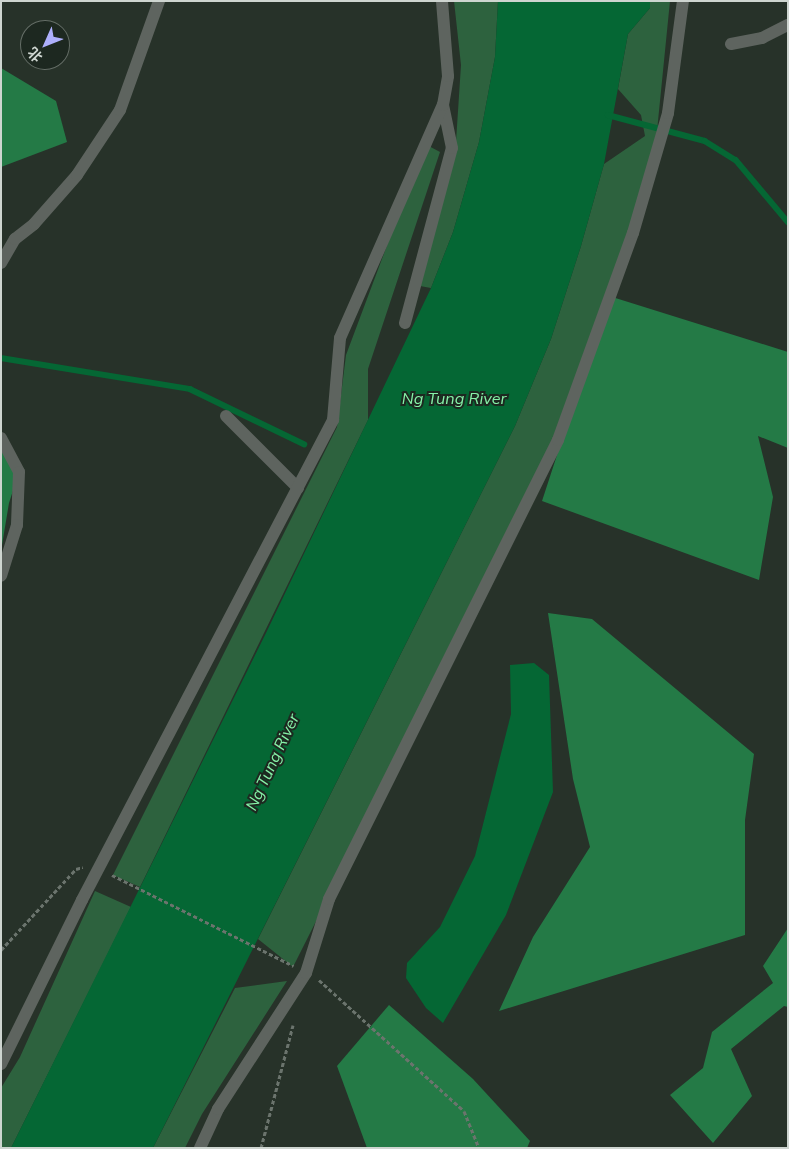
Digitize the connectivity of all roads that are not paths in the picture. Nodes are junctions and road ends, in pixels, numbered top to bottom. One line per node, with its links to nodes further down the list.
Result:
1 (159, 1): 7 (street)
2 (442, 1): 6 (street)
3 (682, 1): 14 (street)
4 (788, 25): 5 (street)
5 (731, 44)
6 (443, 105): 8 (street); 11 (street)
7 (1, 263)
8 (405, 324)
9 (226, 416): 11 (street)
10 (1, 438): 12 (street)
11 (298, 488): 13 (street)
12 (1, 576)
13 (1, 1064)
14 (200, 1148)

